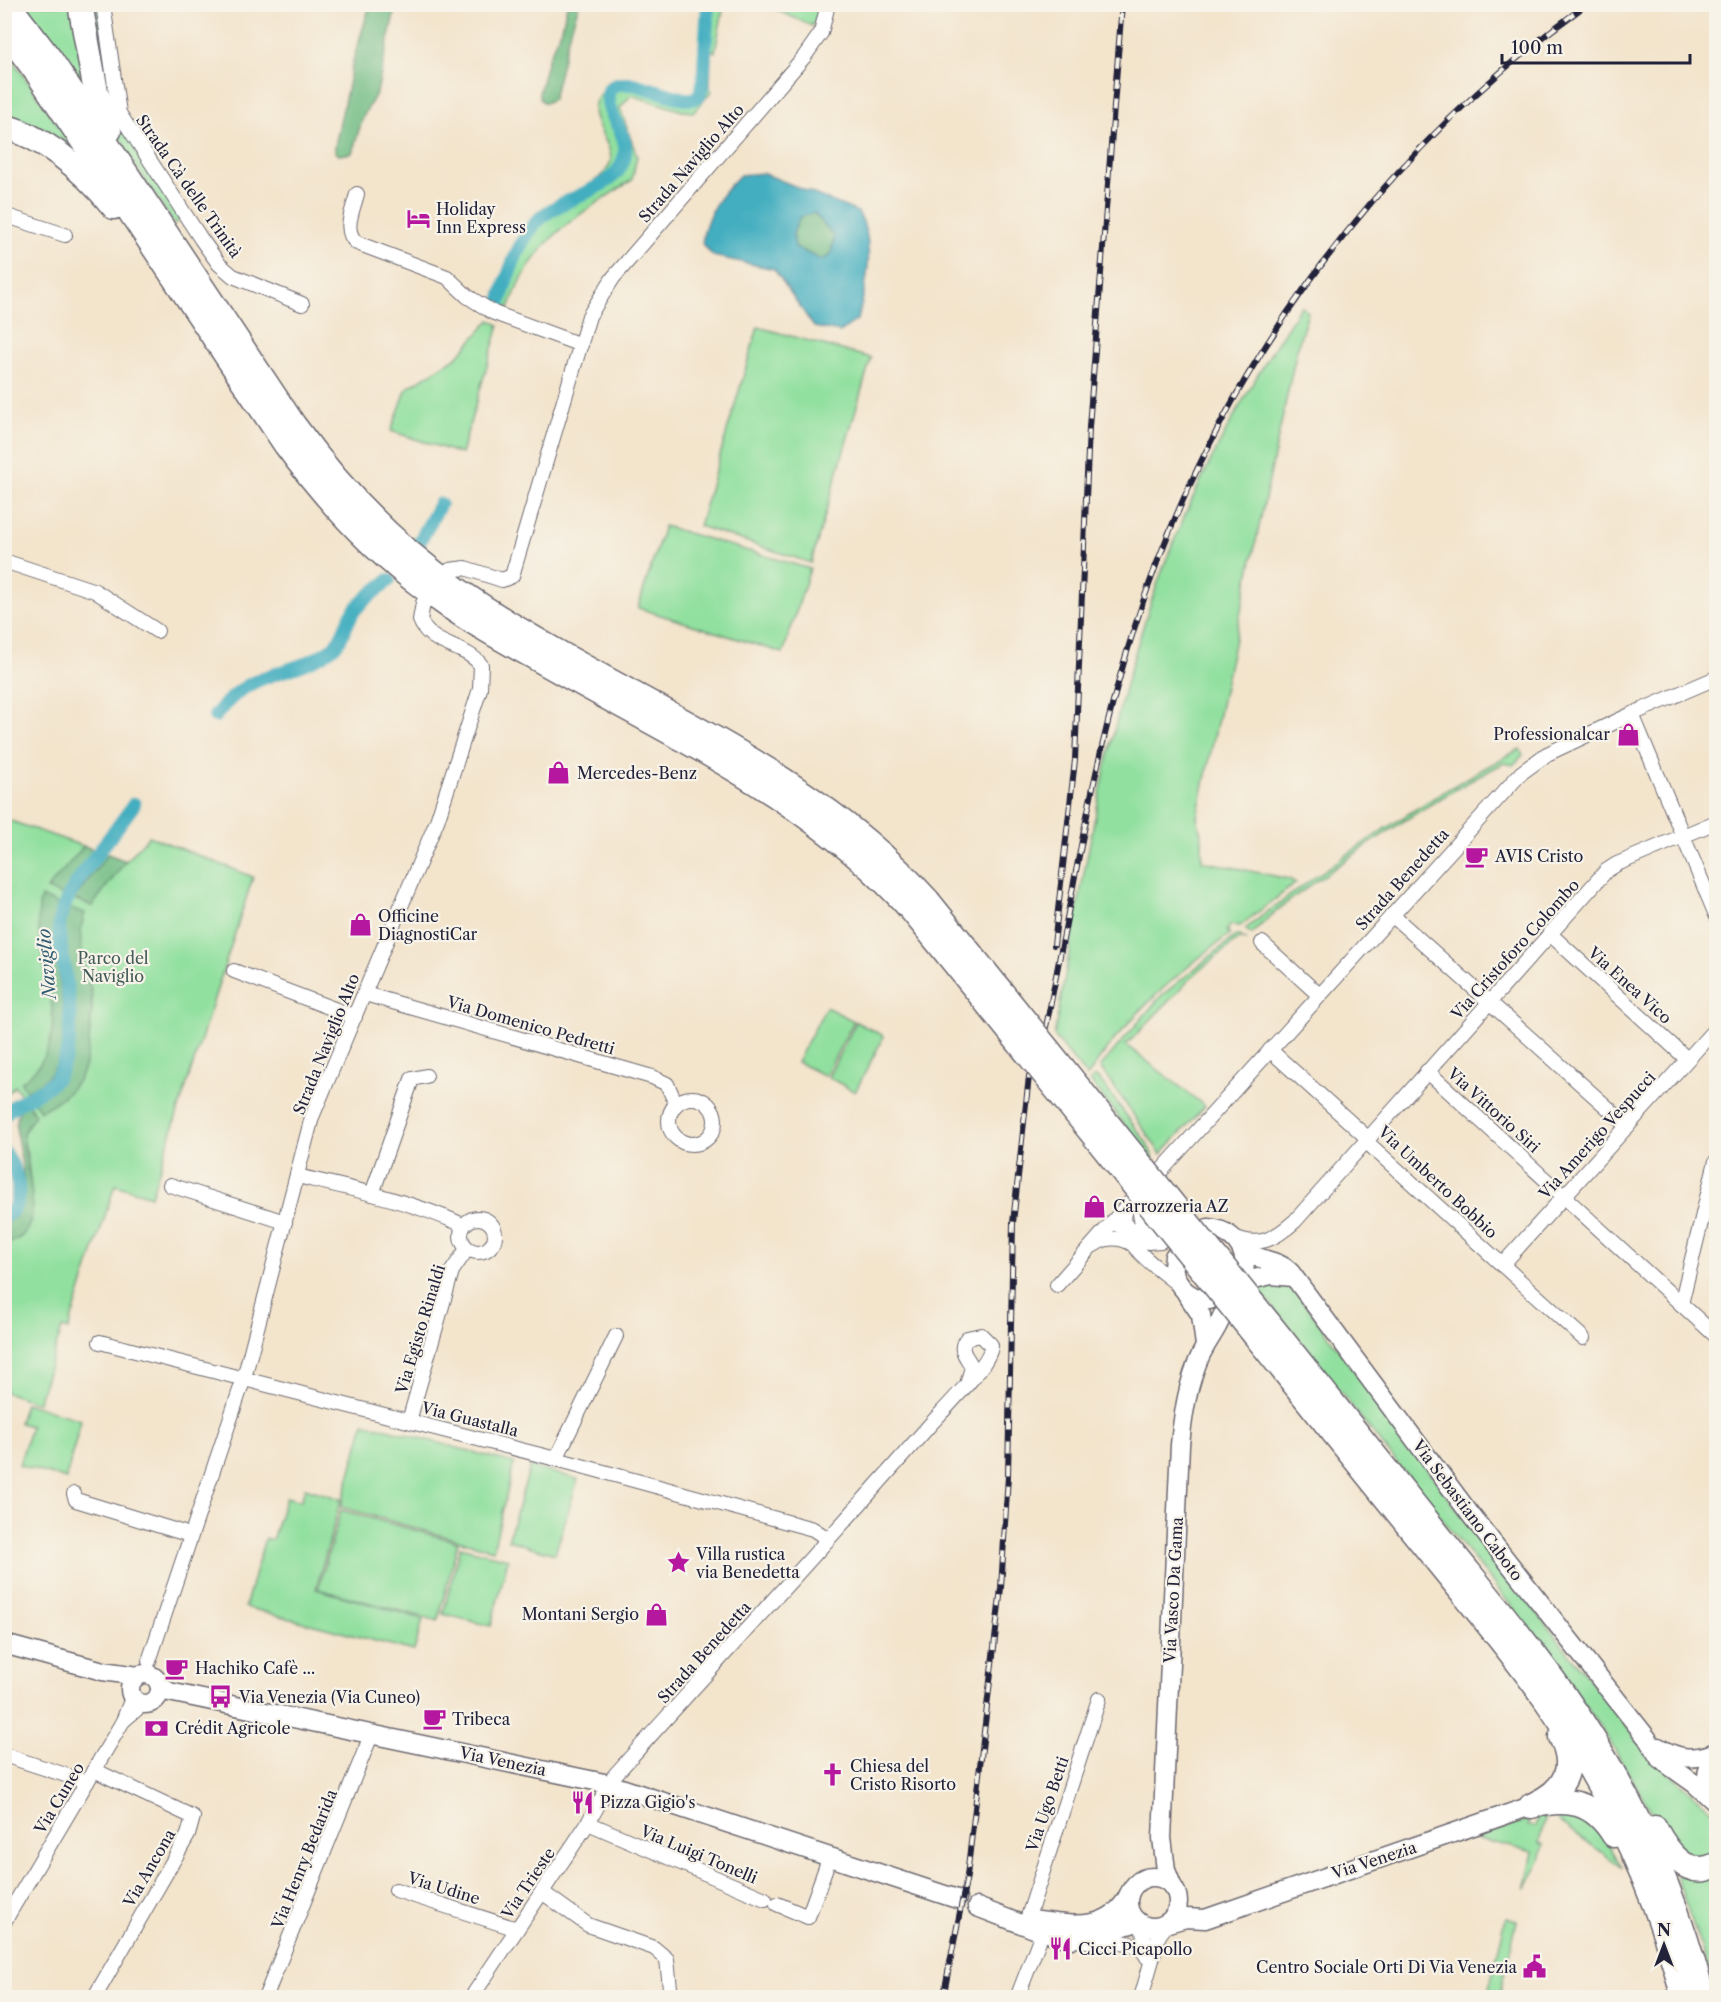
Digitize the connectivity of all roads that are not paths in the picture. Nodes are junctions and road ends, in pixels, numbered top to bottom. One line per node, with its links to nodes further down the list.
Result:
1 (8, 4): 10 (highway)
2 (81, 4): 10 (highway)
3 (103, 4): 11 (street, Strada Cà delle Trinità)
4 (828, 4): 13 (street, Strada Naviglio Alto)
5 (4, 29): 12 (highway)
6 (4, 126): 12 (highway)
7 (357, 194): 13 (street)
8 (4, 215): 9 (street)
9 (64, 235)
10 (172, 242): 22 (highway)
11 (302, 304)
12 (203, 321): 22 (highway)
13 (581, 345): 15 (street, Strada Naviglio Alto)
14 (4, 561): 17 (street)
15 (450, 570)
16 (423, 603): 28 (street, Strada Naviglio Alto)
17 (157, 632)
18 (1716, 678): 19 (street, Strada Benedetta)
19 (1632, 714): 21 (street); 23 (street, Strada Benedetta)
20 (1716, 822): 21 (street, Via Cristoforo Colombo)
21 (1683, 836): 24 (street); 25 (street, Via Cristoforo Colombo)
22 (921, 907): 64 (highway, bridge)
23 (1392, 915): 29 (street, Strada Benedetta); 30 (street)
24 (1716, 915)
25 (1550, 934): 30 (street, Via Cristoforo Colombo); 34 (street, Via Enea Vico)
26 (1262, 944): 29 (street)
27 (234, 971): 31 (street)
28 (365, 994): 31 (street, Strada Naviglio Alto); 37 (street, Via Domenico Pedretti)
29 (1319, 995): 33 (street, Strada Benedetta)
30 (1489, 1003): 35 (street, Via Cristoforo Colombo); 38 (street)
31 (355, 1017): 42 (street, Strada Naviglio Alto)
32 (1716, 1028): 34 (street, Via Amerigo Vespucci)
33 (1270, 1050): 39 (street, Via Umberto Bobbio); 41 (street, Strada Benedetta)
34 (1687, 1059): 38 (street, Via Amerigo Vespucci)
35 (1427, 1071): 39 (street, Via Cristoforo Colombo); 45 (street, Via Vittorio Siri)
36 (426, 1076): 44 (street)
37 (676, 1104)
38 (1628, 1126): 45 (street, Via Amerigo Vespucci)
39 (1367, 1139): 52 (street, Via Cristoforo Colombo); 57 (street, Via Umberto Bobbio)
40 (1716, 1161): 62 (street)
41 (1162, 1170)
42 (297, 1176): 44 (street); 47 (street, Strada Naviglio Alto)
43 (171, 1185): 47 (street)
44 (372, 1194): 48 (street)
45 (1565, 1196): 57 (street, Via Amerigo Vespucci); 62 (street, Via Vittorio Siri)
46 (1140, 1214): 54 (street)
47 (285, 1222): 70 (street, Strada Naviglio Alto)
48 (463, 1225): 56 (street); 56 (street)
49 (1124, 1225): 51 (street); 51 (street); 54 (street); 55 (street)
50 (1208, 1228): 52 (street, Via Sebastiano Caboto)
51 (1103, 1230): 53 (street)
52 (1234, 1240): 58 (street, Via Sebastiano Caboto); 58 (street)
53 (1094, 1245): 55 (street); 59 (street)
54 (1166, 1246): 60 (street)
55 (1136, 1247): 60 (street)
56 (467, 1249): 72 (street, Via Egisto Rinaldi)
57 (1502, 1265): 67 (street, Via Umberto Bobbio)
58 (1295, 1278): 83 (street, Via Sebastiano Caboto)
59 (1057, 1285)
60 (1182, 1288): 61 (street); 69 (street)
61 (1210, 1300)
62 (1681, 1304): 66 (street, Via Vittorio Siri)
63 (1222, 1316): 69 (street)
64 (1261, 1328): 77 (highway); 80 (highway)
65 (616, 1336): 73 (street)
66 (1716, 1336)
67 (1583, 1338)
68 (100, 1342): 70 (street, Via Guastalla)
69 (1205, 1345): 91 (street, Via Vasco Da Gama)
70 (244, 1378): 72 (street, Via Guastalla); 75 (street, Strada Naviglio Alto)
71 (968, 1381): 76 (street, Strada Benedetta)
72 (409, 1421): 73 (street, Via Guastalla)
73 (556, 1459): 76 (street, Via Guastalla)
74 (74, 1494): 75 (street)
75 (190, 1535): 79 (street, Strada Naviglio Alto)
76 (828, 1539): 87 (street, Strada Benedetta)
77 (1499, 1638): 89 (highway); 109 (highway)
78 (4, 1644): 79 (street, Via Venezia)
79 (148, 1686): 82 (street, Via Venezia); 86 (street, Via Cuneo)
80 (1565, 1696): 93 (highway); 118 (highway)
81 (1099, 1699): 102 (street, Via Ugo Betti)
82 (372, 1733): 87 (street, Via Venezia); 112 (street, Via Henry Bedarida)
83 (1647, 1738): 84 (street, Via Sebastiano Caboto); 88 (street, Via Sebastiano Caboto)
84 (1716, 1753): 88 (street)
85 (4, 1755): 86 (street)
86 (90, 1776): 103 (street, Via Cuneo); 111 (street, Via Ancona)
87 (609, 1784): 90 (street, Via Trieste); 92 (street, Via Venezia)
88 (1716, 1803)
89 (1531, 1806): 100 (street, Via Venezia); 109 (highway)
90 (588, 1823): 92 (street, Via Luigi Tonelli); 97 (street, Via Trieste)
91 (1161, 1838): 94 (street, Via Vasco Da Gama); 96 (street, Via Vasco Da Gama)
92 (830, 1856): 98 (street, Via Venezia)
93 (1716, 1865)
94 (1133, 1889): 96 (street); 101 (street); 104 (street)
95 (396, 1890): 106 (street, Via Udine)
96 (1175, 1890): 100 (street); 105 (street)
97 (542, 1892): 106 (street, Via Trieste); 114 (street)
98 (957, 1899)
99 (977, 1907): 102 (street, Via Venezia)
100 (1217, 1913): 105 (street, Via Venezia)
101 (1110, 1917): 102 (street, Via Venezia); 107 (street)
102 (1022, 1920): 107 (street, Via Venezia)
103 (4, 1922)
104 (1140, 1923): 105 (street, Via Venezia); 108 (street, Via Venezia); 110 (street)
105 (1168, 1923): 110 (street)
106 (517, 1929): 113 (street, Via Trieste)
107 (1044, 1933): 108 (street, Via Venezia); 115 (street)
108 (1066, 1938): 110 (street)
109 (1674, 1962): 117 (highway)
110 (1147, 1963): 116 (street)
111 (94, 1998)
112 (265, 1998)
113 (471, 1998)
114 (671, 1998)
115 (1017, 1998)
116 (1141, 1998)
117 (1684, 1998)
118 (1703, 1998)

